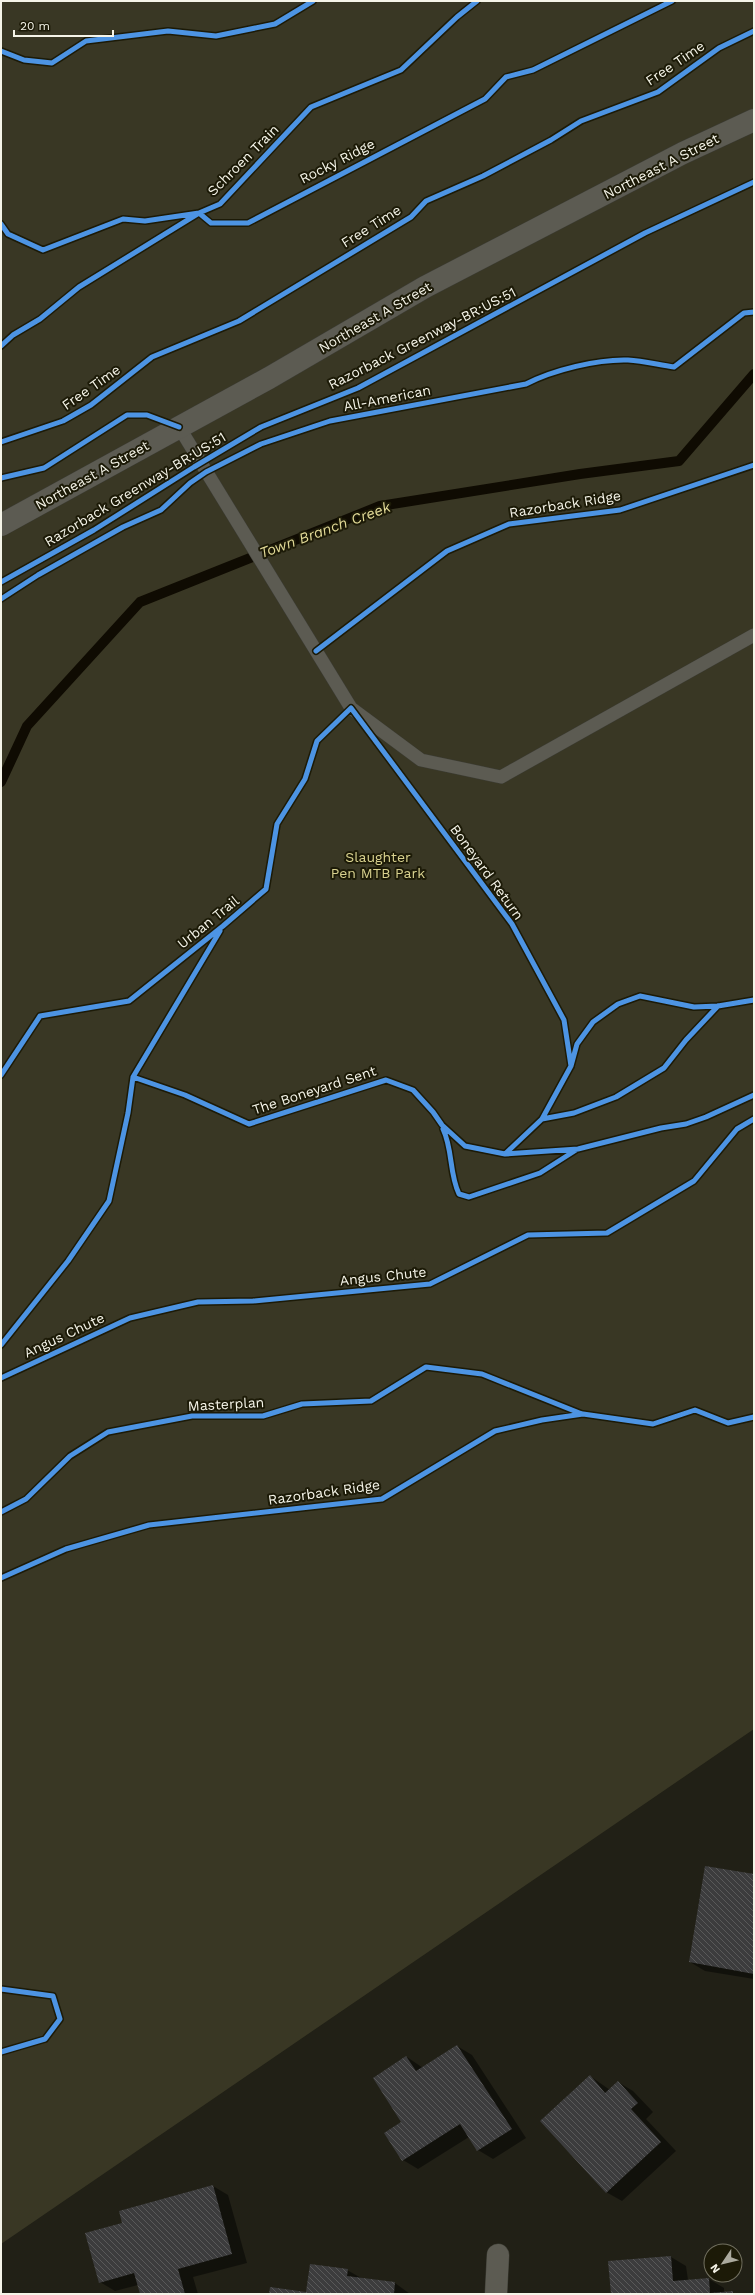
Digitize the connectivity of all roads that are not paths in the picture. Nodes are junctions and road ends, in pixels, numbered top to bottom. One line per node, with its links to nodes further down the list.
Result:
1 (754, 120): 2 (street, Northeast A Street)
2 (179, 427): 3 (street, Northeast A Street); 4 (lane)
3 (1, 525)
4 (754, 635)
5 (498, 2255): 6 (street)
6 (496, 2294)

